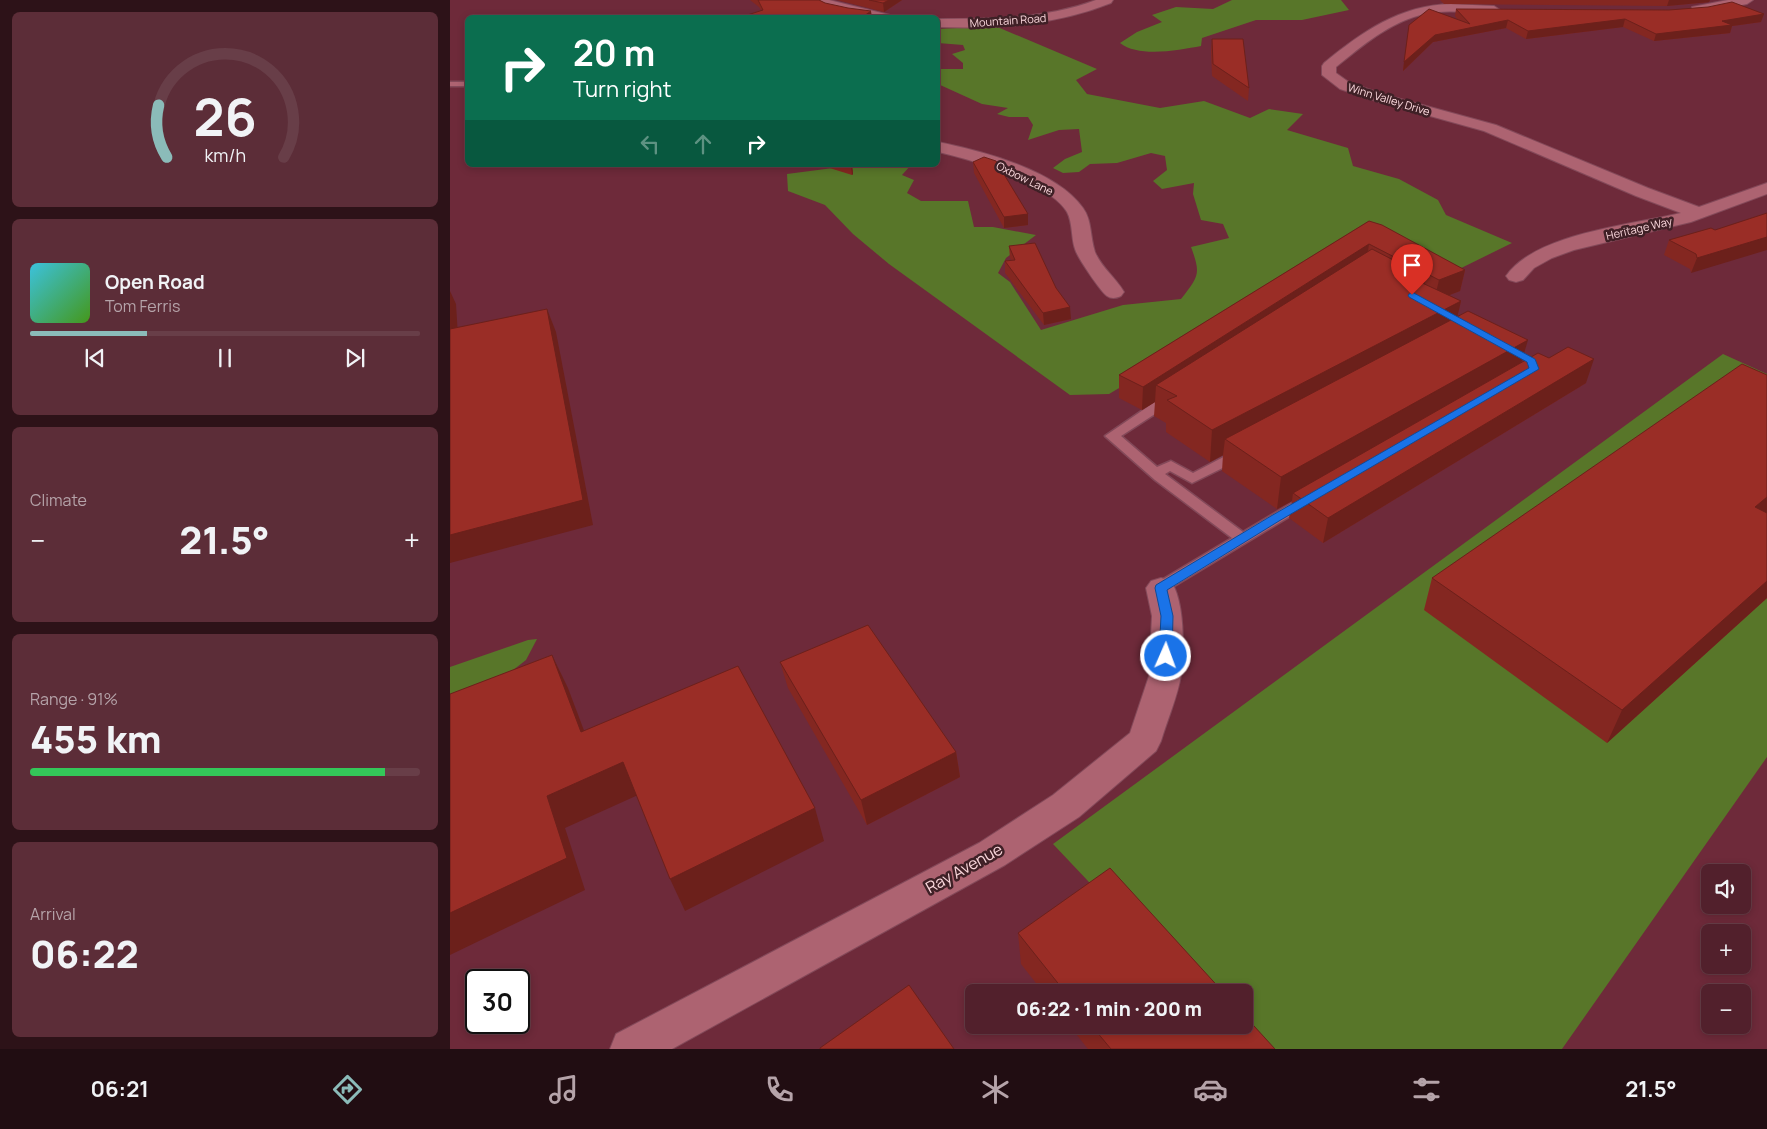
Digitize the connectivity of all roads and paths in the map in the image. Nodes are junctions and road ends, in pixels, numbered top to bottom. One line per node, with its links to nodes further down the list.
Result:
1 (818, 0): 6 (street)
2 (1107, 0): 7 (street, Mountain Road)
3 (1747, 0): 5 (street)
4 (1506, 10): 12 (street, Winn Valley Drive)
5 (1680, 11)
6 (872, 15)
7 (940, 23)
8 (450, 84): 9 (lane)
9 (465, 84)
10 (940, 147): 14 (street, Oxbow Lane)
11 (1767, 188): 12 (street, Heritage Way)
12 (1698, 213): 13 (street, Heritage Way)
13 (1516, 276)
14 (1114, 292)
15 (1178, 394): 17 (lane)
16 (1253, 446): 17 (lane)
17 (1155, 473): 19 (lane)
18 (1318, 494): 19 (lane)
19 (1242, 538): 20 (lane)
20 (1161, 588): 21 (street, Ray Avenue)
21 (631, 1049)

